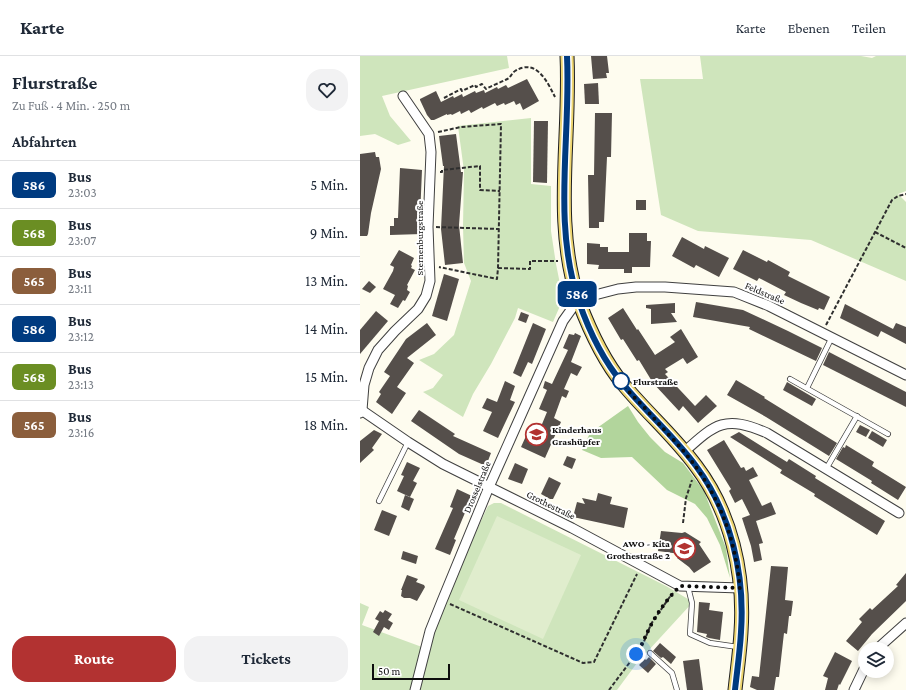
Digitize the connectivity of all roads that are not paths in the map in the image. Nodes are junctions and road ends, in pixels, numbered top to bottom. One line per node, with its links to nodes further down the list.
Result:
1 (567, 56): 3 (main road)
2 (403, 96): 8 (street, Sternenburgstraße)
3 (579, 302): 4 (street, Feldstraße); 12 (main road); 14 (street, Drosselstraße)
4 (832, 337): 5 (street, Feldstraße); 7 (lane)
5 (906, 375)
6 (790, 379): 7 (lane)
7 (807, 388): 9 (lane)
8 (361, 411): 11 (street, Grothestraße)
9 (857, 416): 10 (lane); 13 (lane)
10 (888, 434)
11 (408, 442): 14 (street, Grothestraße); 15 (lane)
12 (684, 452): 13 (street); 18 (main road)
13 (826, 469): 16 (street)
14 (489, 487): 17 (street, Grothestraße); 24 (street, Drosselstraße)
15 (379, 501)
16 (899, 513)
17 (684, 586): 18 (street, Grothestraße); 21 (lane)
18 (740, 588): 21 (main road)
19 (906, 623): 20 (street)
20 (886, 642)
21 (740, 648): 26 (main road)
22 (650, 653): 25 (lane)
23 (860, 678): 27 (street)
24 (415, 690)
25 (677, 690)
26 (735, 690)
27 (854, 690)

